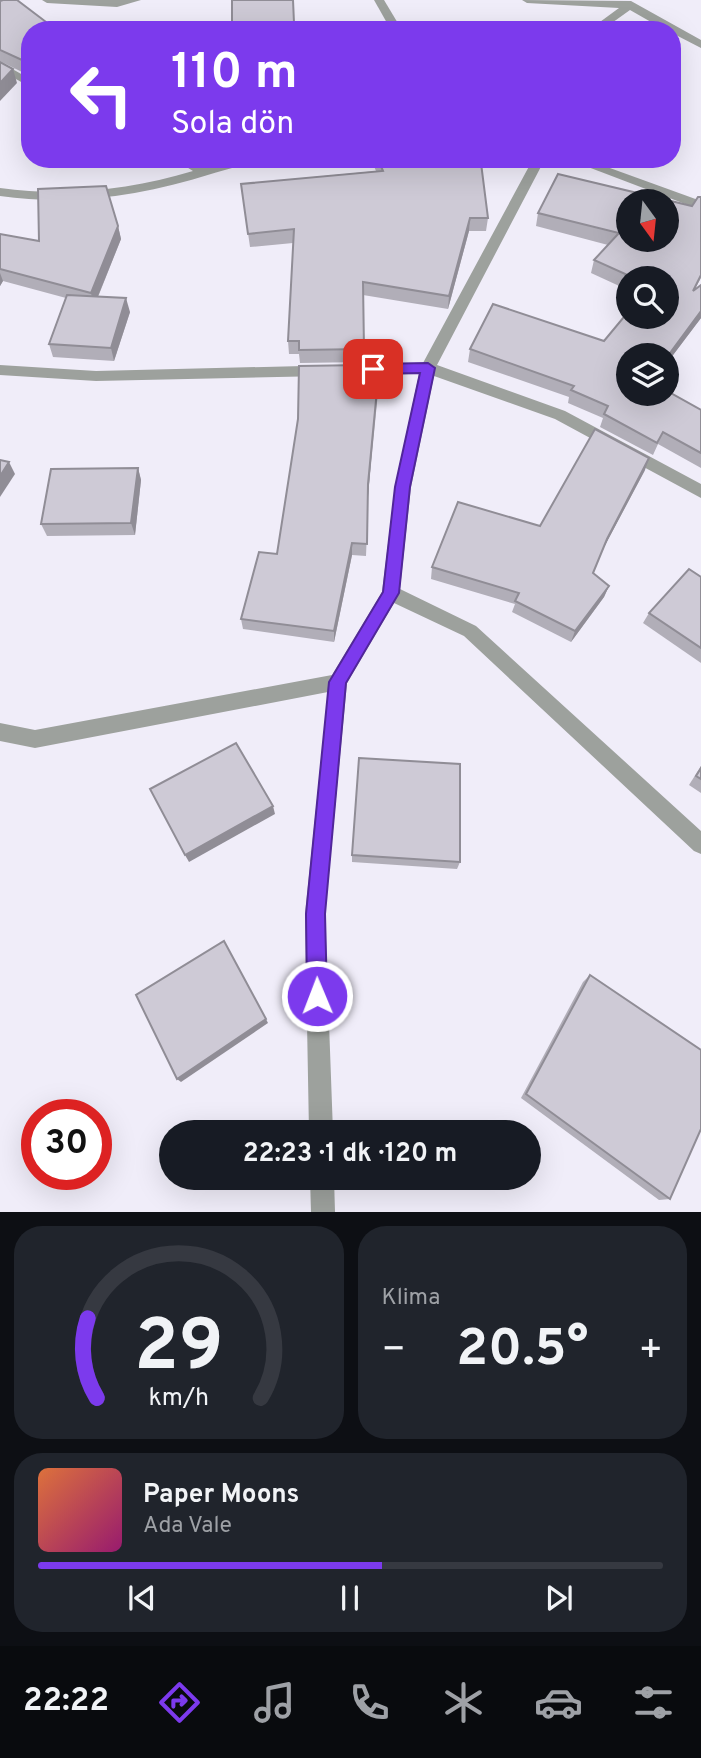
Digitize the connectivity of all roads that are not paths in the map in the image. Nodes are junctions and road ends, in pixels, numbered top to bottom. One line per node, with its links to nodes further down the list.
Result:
1 (47, 0): 2 (street)
2 (136, 0)
3 (379, 0): 7 (street)
4 (527, 0): 6 (street)
5 (640, 0): 6 (street)
6 (629, 5): 8 (street); 9 (street)
7 (392, 21)
8 (607, 21)
9 (658, 21)
10 (681, 34): 11 (street)
11 (701, 45)
12 (0, 65): 13 (street)
13 (21, 78)
14 (197, 168): 18 (street)
15 (217, 168): 18 (street)
16 (534, 168): 21 (street)
17 (598, 168): 20 (street)
18 (205, 172): 19 (street)
19 (0, 192)
20 (701, 206)
21 (428, 368): 22 (street); 23 (street); 24 (street)
22 (0, 370)
23 (701, 492)
24 (391, 593): 25 (street); 27 (street)
25 (338, 682): 26 (street); 28 (street)
26 (0, 732)
27 (701, 844)
28 (321, 1120)
29 (322, 1190): 30 (street)
30 (323, 1212)

